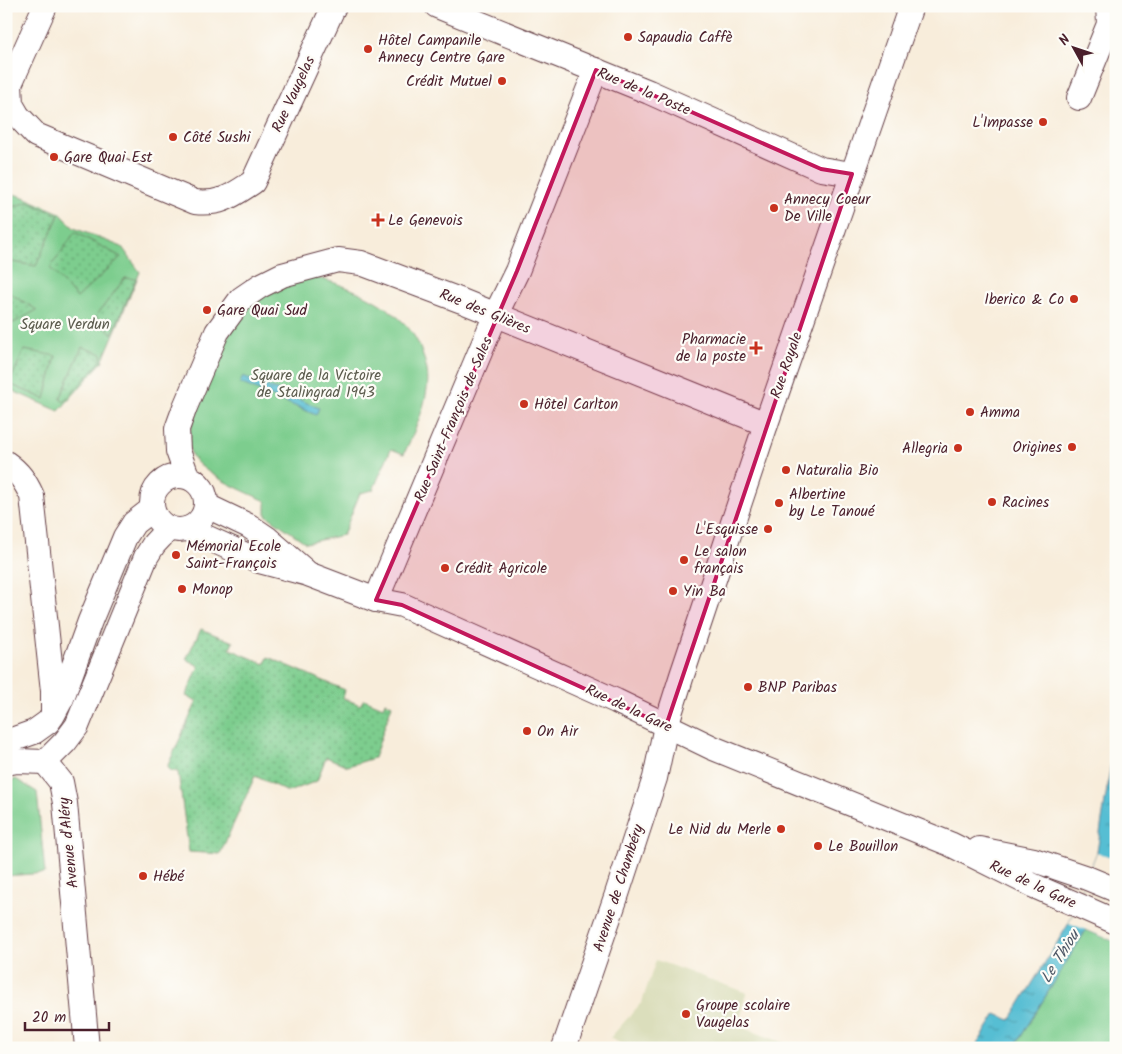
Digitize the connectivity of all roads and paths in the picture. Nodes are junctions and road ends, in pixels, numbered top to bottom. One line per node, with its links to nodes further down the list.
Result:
1 (45, 6): 2 (street, Rue Vaugelas)
2 (334, 6)
3 (437, 6): 6 (street, Rue de la Poste)
4 (911, 6): 8 (street, Rue Royale)
5 (1108, 6): 7 (street)
6 (596, 70): 8 (street, Rue de la Poste); 9 (street, Rue Saint-François de Sales)
7 (1079, 98)
8 (852, 174): 10 (street, Rue Royale)
9 (496, 314): 10 (street, Rue des Glières); 12 (street, Rue des Glières); 17 (street, Rue Saint-François de Sales)
10 (766, 424): 19 (street, Rue Royale)
11 (12, 467): 18 (street)
12 (187, 476): 13 (street); 14 (street)
13 (207, 506): 15 (street); 16 (street, Rue de la Gare)
14 (152, 509): 15 (street); 18 (street)
15 (178, 529): 16 (street, Rue de la Gare); 21 (street)
16 (308, 574): 17 (street, Rue de la Gare)
17 (376, 600): 19 (street, Rue de la Gare)
18 (53, 715): 20 (street)
19 (666, 726): 23 (street, Rue de la Gare); 29 (street, Avenue de Chambéry)
20 (6, 742)
21 (45, 762): 22 (street); 28 (street, Avenue d'Aléry)
22 (6, 764)
23 (950, 844): 24 (street, Rue de la Gare); 25 (street, Rue de la Gare)
24 (1041, 862): 25 (street); 26 (street, Rue de la Gare)
25 (1032, 885): 27 (street, Rue de la Gare)
26 (1116, 890)
27 (1116, 922)
28 (87, 1048)
29 (564, 1048)

